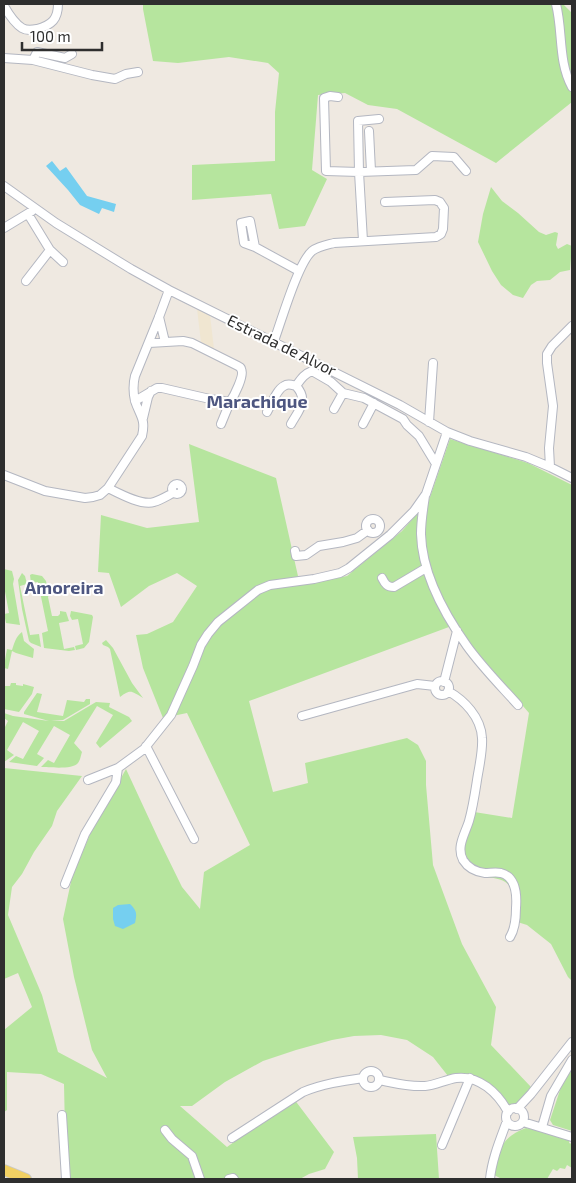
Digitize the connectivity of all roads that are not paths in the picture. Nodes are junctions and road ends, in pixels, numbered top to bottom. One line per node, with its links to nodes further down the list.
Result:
1 (58, 4): 3 (street)
2 (556, 4): 8 (street)
3 (4, 6)
4 (72, 54): 6 (street)
5 (4, 58): 6 (street)
6 (33, 60): 7 (street)
7 (138, 72)
8 (572, 87)
9 (338, 97): 14 (street)
10 (379, 119): 14 (street)
11 (369, 131): 12 (street)
12 (371, 171): 13 (street); 14 (street)
13 (466, 171)
14 (359, 172): 20 (street)
15 (4, 186): 17 (street, Estrada de Alvor)
16 (386, 202): 20 (street)
17 (36, 209): 18 (street); 26 (street, Estrada de Alvor)
18 (28, 214): 19 (street); 22 (street)
19 (4, 228)
20 (363, 241): 24 (street)
21 (255, 247): 24 (street)
22 (50, 250): 23 (street); 25 (street)
23 (63, 262)
24 (299, 271): 29 (street)
25 (26, 281)
26 (169, 290): 27 (street); 29 (street, Estrada de Alvor)
27 (159, 317): 30 (street); 31 (street)
28 (572, 326): 48 (street)
29 (274, 341): 42 (street, Estrada de Alvor)
30 (164, 342): 31 (street); 37 (street)
31 (149, 343): 36 (street)
32 (433, 363): 42 (street)
33 (296, 386): 35 (street); 40 (street); 44 (street)
34 (151, 391): 36 (street); 37 (street); 41 (street)
35 (343, 393): 38 (street); 39 (street)
36 (135, 402): 41 (street)
37 (230, 402): 43 (street)
38 (374, 403): 45 (street); 47 (street)
39 (334, 409)
40 (267, 412)
41 (143, 418): 51 (street)
42 (429, 422): 46 (street, Estrada de Alvor)
43 (221, 424)
44 (291, 424)
45 (363, 424)
46 (446, 432): 47 (street); 48 (street, Estrada de Alvor)
47 (436, 464): 53 (street)
48 (550, 467): 50 (street, Estrada de Alvor)
49 (4, 475): 51 (street)
50 (572, 478)
51 (108, 488): 52 (street)
52 (173, 493)
53 (426, 494): 56 (street); 58 (street)
54 (368, 530): 55 (street); 55 (street); 57 (street)
55 (378, 530): 56 (street)
56 (390, 535): 66 (street)
57 (295, 551)
58 (426, 568): 59 (street); 60 (street)
59 (382, 578)
60 (457, 631): 61 (street); 64 (street)
61 (444, 682): 62 (street); 63 (street)
62 (435, 686): 63 (street); 65 (street)
63 (448, 691): 71 (street)
64 (518, 704)
65 (302, 716)
66 (146, 746): 67 (street); 69 (street)
67 (118, 768): 68 (street); 70 (street)
68 (88, 780)
69 (194, 840)
70 (65, 884)
71 (510, 937)
72 (572, 1042): 75 (street)
73 (572, 1060): 81 (street)
74 (470, 1078): 76 (street); 84 (street); 86 (street)
75 (520, 1111): 76 (street); 79 (street)
76 (508, 1112): 78 (street)
77 (62, 1114): 91 (street)
78 (507, 1121): 80 (street); 85 (street)
79 (523, 1122): 80 (street); 81 (street)
80 (516, 1126): 85 (street)
81 (542, 1127): 83 (street)
82 (165, 1130): 92 (street)
83 (572, 1137)
84 (232, 1138)
85 (501, 1139): 95 (street)
86 (442, 1144)
87 (4, 1170): 90 (main road)
88 (4, 1177): 89 (main road)
89 (8, 1179)
90 (26, 1179)
91 (66, 1179)
92 (200, 1179)
93 (229, 1179): 94 (street)
94 (234, 1179)
95 (490, 1179)

